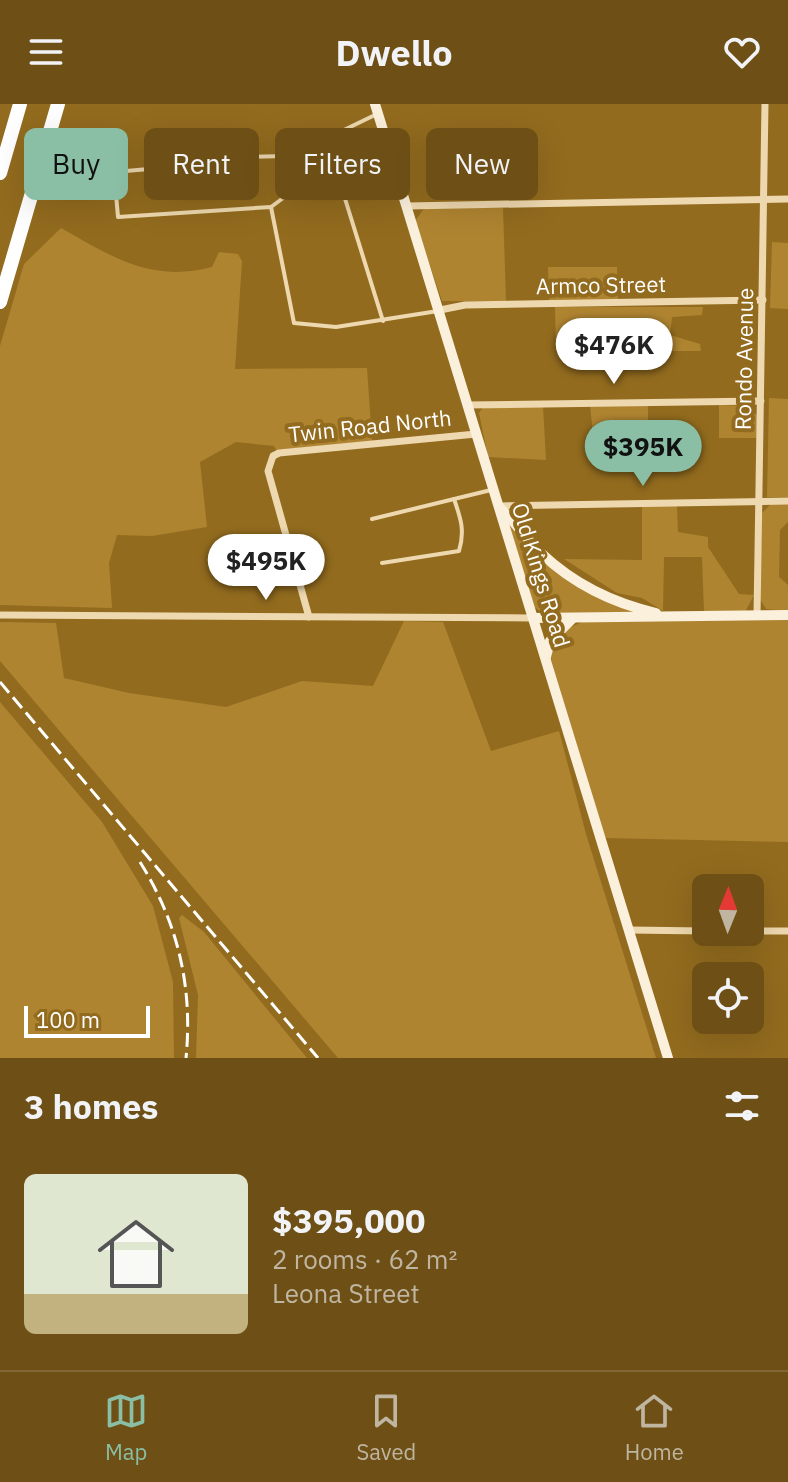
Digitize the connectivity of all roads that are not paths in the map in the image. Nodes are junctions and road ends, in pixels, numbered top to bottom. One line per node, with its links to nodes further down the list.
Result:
1 (20, 104): 7 (highway)
2 (58, 104): 15 (highway)
3 (765, 104): 8 (street, Rondo Avenue)
4 (377, 109): 5 (lane); 12 (street, Old Kings Road)
5 (343, 128)
6 (144, 169): 13 (lane)
7 (0, 173)
8 (765, 199): 9 (street); 12 (street); 14 (street, Rondo Avenue)
9 (788, 199)
10 (280, 200): 13 (lane)
11 (345, 200): 17 (lane)
12 (407, 206): 16 (street, Old Kings Road)
13 (271, 207): 17 (lane)
14 (763, 300): 16 (street, Armco Street); 18 (street, Rondo Avenue)
15 (0, 302)
16 (440, 310): 17 (lane); 19 (street, Old Kings Road)
17 (383, 321)
18 (761, 401): 19 (street); 24 (street, Rondo Avenue)
19 (467, 405): 20 (street, Old Kings Road)
20 (476, 434): 21 (street, Old Kings Road); 27 (street, Twin Road North)
21 (493, 489): 22 (lane); 25 (street, Old Kings Road)
22 (454, 499): 26 (lane); 28 (lane)
23 (788, 501): 24 (street)
24 (759, 502): 25 (street); 32 (street, Rondo Avenue)
25 (498, 506): 34 (street); 35 (street, Old Kings Road)
26 (372, 519)
27 (291, 551): 29 (lane); 33 (street)
28 (382, 563)
29 (241, 565)
30 (0, 615): 33 (street)
31 (788, 615): 32 (street)
32 (757, 616): 34 (street)
33 (309, 617): 35 (street)
34 (674, 617): 36 (street)
35 (533, 618): 36 (street); 37 (street, Old Kings Road)
36 (573, 618): 37 (street)
37 (545, 658): 38 (street, Old Kings Road)
38 (629, 930): 39 (street); 42 (street, Old Kings Road)
39 (692, 931)
40 (764, 931): 41 (street)
41 (788, 931)
42 (668, 1058)

